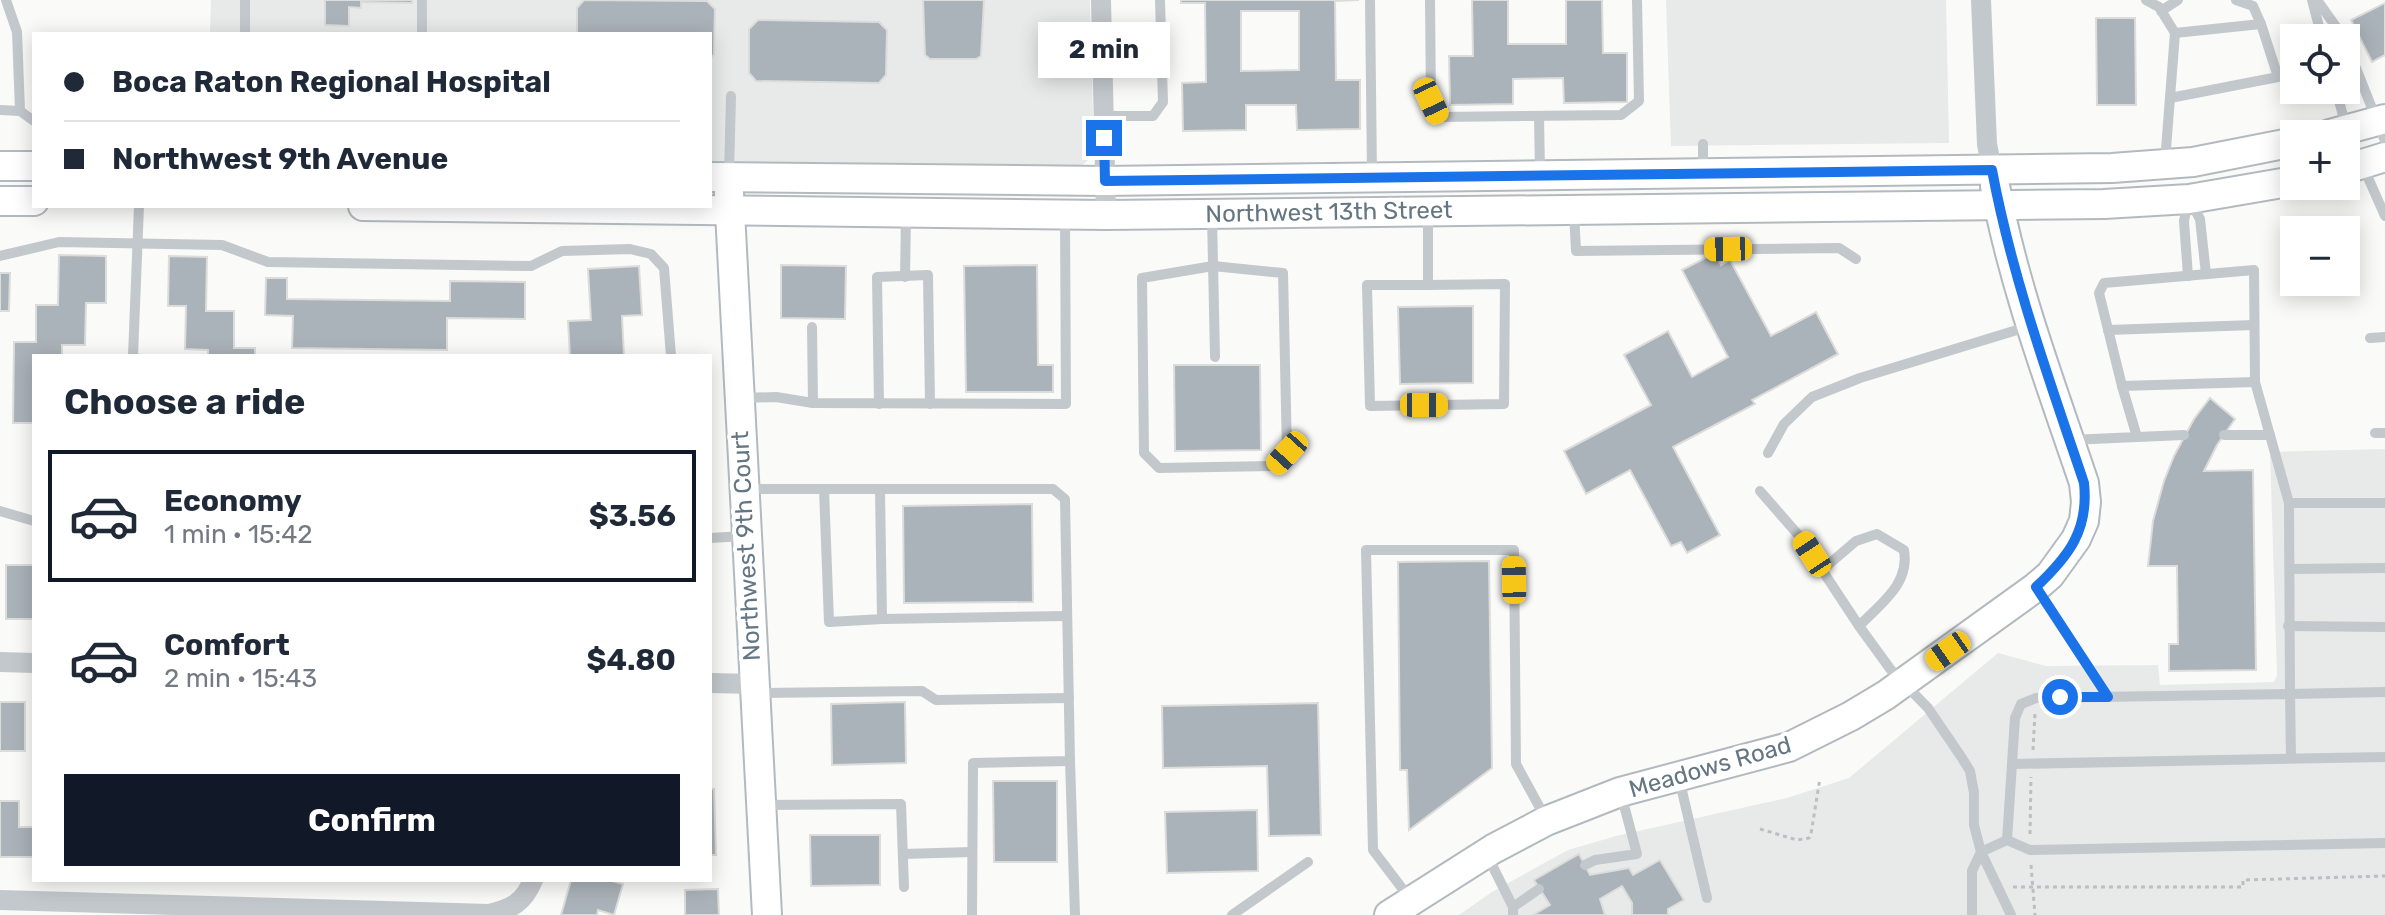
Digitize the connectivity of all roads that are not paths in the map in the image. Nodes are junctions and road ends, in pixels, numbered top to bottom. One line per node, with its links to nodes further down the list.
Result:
1 (6, 0): 26 (lane)
2 (245, 0): 19 (lane)
3 (422, 0): 20 (lane)
4 (1101, 0): 27 (street)
5 (1160, 0): 27 (lane)
6 (1370, 0): 42 (lane)
7 (1430, 0): 28 (lane)
8 (1637, 0): 28 (lane)
9 (1981, 0): 38 (street)
10 (2146, 0): 15 (lane)
11 (2178, 0): 15 (lane)
12 (2236, 0): 14 (lane)
13 (2314, 0): 17 (lane); 18 (lane)
14 (2257, 3): 16 (lane)
15 (2161, 11): 21 (lane)
16 (2261, 24): 21 (lane); 24 (lane)
17 (2319, 24)
18 (2333, 24)
19 (245, 32)
20 (422, 32)
21 (2175, 33): 24 (lane)
22 (2360, 75): 30 (lane)
23 (731, 96): 41 (lane)
24 (2170, 98): 35 (lane)
25 (0, 110): 26 (lane)
26 (20, 111): 29 (lane)
27 (1104, 116): 43 (street)
28 (1539, 116): 40 (lane)
29 (32, 120)
30 (2382, 127): 31 (street)
31 (2360, 130)
32 (1703, 144): 39 (lane)
33 (2280, 145): 35 (street, Northwest 13th Street)
34 (2364, 163): 58 (lane)
35 (2164, 164): 38 (street, Northwest 13th Street)
36 (0, 166): 37 (street)
37 (32, 166)
38 (1992, 170): 39 (street, Northwest 13th Street); 48 (street, Meadows Road)
39 (1703, 174): 40 (street, Northwest 13th Street)
40 (1540, 176): 42 (street, Northwest 13th Street)
41 (720, 177): 43 (street, Northwest 13th Street); 52 (street, Northwest 9th Court)
42 (1372, 178): 43 (street, Northwest 13th Street)
43 (1105, 181): 57 (street)
44 (2280, 183): 45 (street, Northwest 13th Street)
45 (2189, 199): 48 (street, Northwest 13th Street); 63 (lane); 64 (lane)
46 (0, 201): 47 (street)
47 (32, 201)
48 (1998, 204): 51 (street, Northwest 13th Street); 68 (street, Meadows Road)
49 (139, 208): 59 (lane)
50 (509, 208): 52 (street, Northwest 13th Street)
51 (1574, 210): 53 (street, Northwest 13th Street); 61 (lane)
52 (728, 211): 54 (street, Northwest 13th Street); 78 (street, Northwest 9th Court)
53 (1428, 211): 55 (street, Northwest 13th Street); 66 (lane)
54 (906, 213): 56 (street, Northwest 13th Street); 65 (lane)
55 (1212, 214): 57 (street, Northwest 13th Street); 62 (lane)
56 (1065, 215): 57 (street, Northwest 13th Street); 81 (lane)
57 (1106, 215)
58 (2385, 216)
59 (137, 243): 60 (lane); 73 (lane); 74 (lane)
60 (0, 256)
61 (1856, 259)
62 (1213, 266): 62 (lane); 75 (lane)
63 (2206, 274): 64 (lane); 67 (lane)
64 (2188, 276): 70 (lane)
65 (905, 277): 80 (lane); 81 (lane)
66 (1428, 285): 66 (lane)
67 (2254, 325): 70 (lane); 76 (lane)
68 (2031, 326): 86 (street, Meadows Road); 87 (lane)
69 (812, 327): 79 (lane)
70 (2108, 330): 77 (lane)
71 (2385, 337): 72 (lane)
72 (2370, 338)
73 (133, 354)
74 (671, 354)
75 (1215, 357)
76 (2255, 382): 77 (lane); 84 (lane)
77 (2122, 386): 85 (lane)
78 (738, 398): 79 (lane); 88 (street, Northwest 9th Court)
79 (813, 403): 80 (lane)
80 (879, 404): 81 (lane)
81 (930, 404)
82 (2184, 435): 85 (lane)
83 (2224, 435): 84 (lane)
84 (2270, 435): 92 (lane)
85 (2137, 437): 86 (lane)
86 (2069, 440): 101 (street, Meadows Road)
87 (1768, 453)
88 (743, 489): 89 (lane); 96 (street, Northwest 9th Court)
89 (824, 489): 90 (lane); 103 (lane)
90 (880, 489): 102 (lane); 103 (lane)
91 (1760, 491): 100 (lane)
92 (2289, 503): 93 (lane); 99 (lane)
93 (2385, 503)
94 (0, 511): 95 (lane)
95 (32, 520)
96 (746, 536): 97 (lane); 111 (street, Northwest 9th Court)
97 (712, 538)
98 (2385, 568): 99 (lane)
99 (2291, 569): 105 (lane)
100 (1822, 570): 104 (lane); 104 (lane)
101 (2036, 587): 110 (street, Meadows Road); 114 (lane)
102 (1067, 616): 103 (lane); 115 (lane)
103 (882, 619)
104 (1859, 626): 110 (lane)
105 (2288, 626): 106 (lane); 113 (lane)
106 (2385, 627)
107 (0, 662): 108 (street)
108 (32, 663)
109 (712, 683): 111 (street)
110 (1904, 683): 120 (street, Meadows Road); 127 (lane)
111 (754, 688): 115 (lane); 122 (street, Northwest 9th Court)
112 (2385, 692): 113 (lane)
113 (2290, 694): 114 (lane); 117 (lane)
114 (2108, 697): 119 (lane)
115 (1069, 698): 118 (lane)
116 (2385, 757): 117 (lane)
117 (2291, 758): 119 (lane)
118 (1070, 761): 126 (lane); 142 (lane)
119 (2012, 764): 124 (lane)
120 (1679, 776): 121 (street, Meadows Road); 135 (lane)
121 (1620, 792): 123 (street, Meadows Road); 131 (lane)
122 (761, 805): 129 (lane); 140 (street, Northwest 9th Court)
123 (1546, 821): 128 (street, Meadows Road); 137 (lane)
124 (2007, 840): 125 (lane); 127 (lane)
125 (2385, 843)
126 (972, 852): 129 (lane); 141 (lane)
127 (1981, 852): 144 (lane); 145 (lane)
128 (1486, 853): 137 (street, Meadows Road); 139 (lane)
129 (903, 854): 133 (lane)
130 (1308, 862): 143 (lane)
131 (1585, 865)
132 (532, 882): 138 (street)
133 (904, 887)
134 (1539, 889): 139 (lane)
135 (1707, 898)
136 (0, 900): 138 (street)
137 (1400, 907)
138 (224, 911)
139 (1513, 911)
140 (767, 915)
141 (972, 915)
142 (1075, 915)
143 (1232, 915)
144 (1972, 915)
145 (2011, 915)

